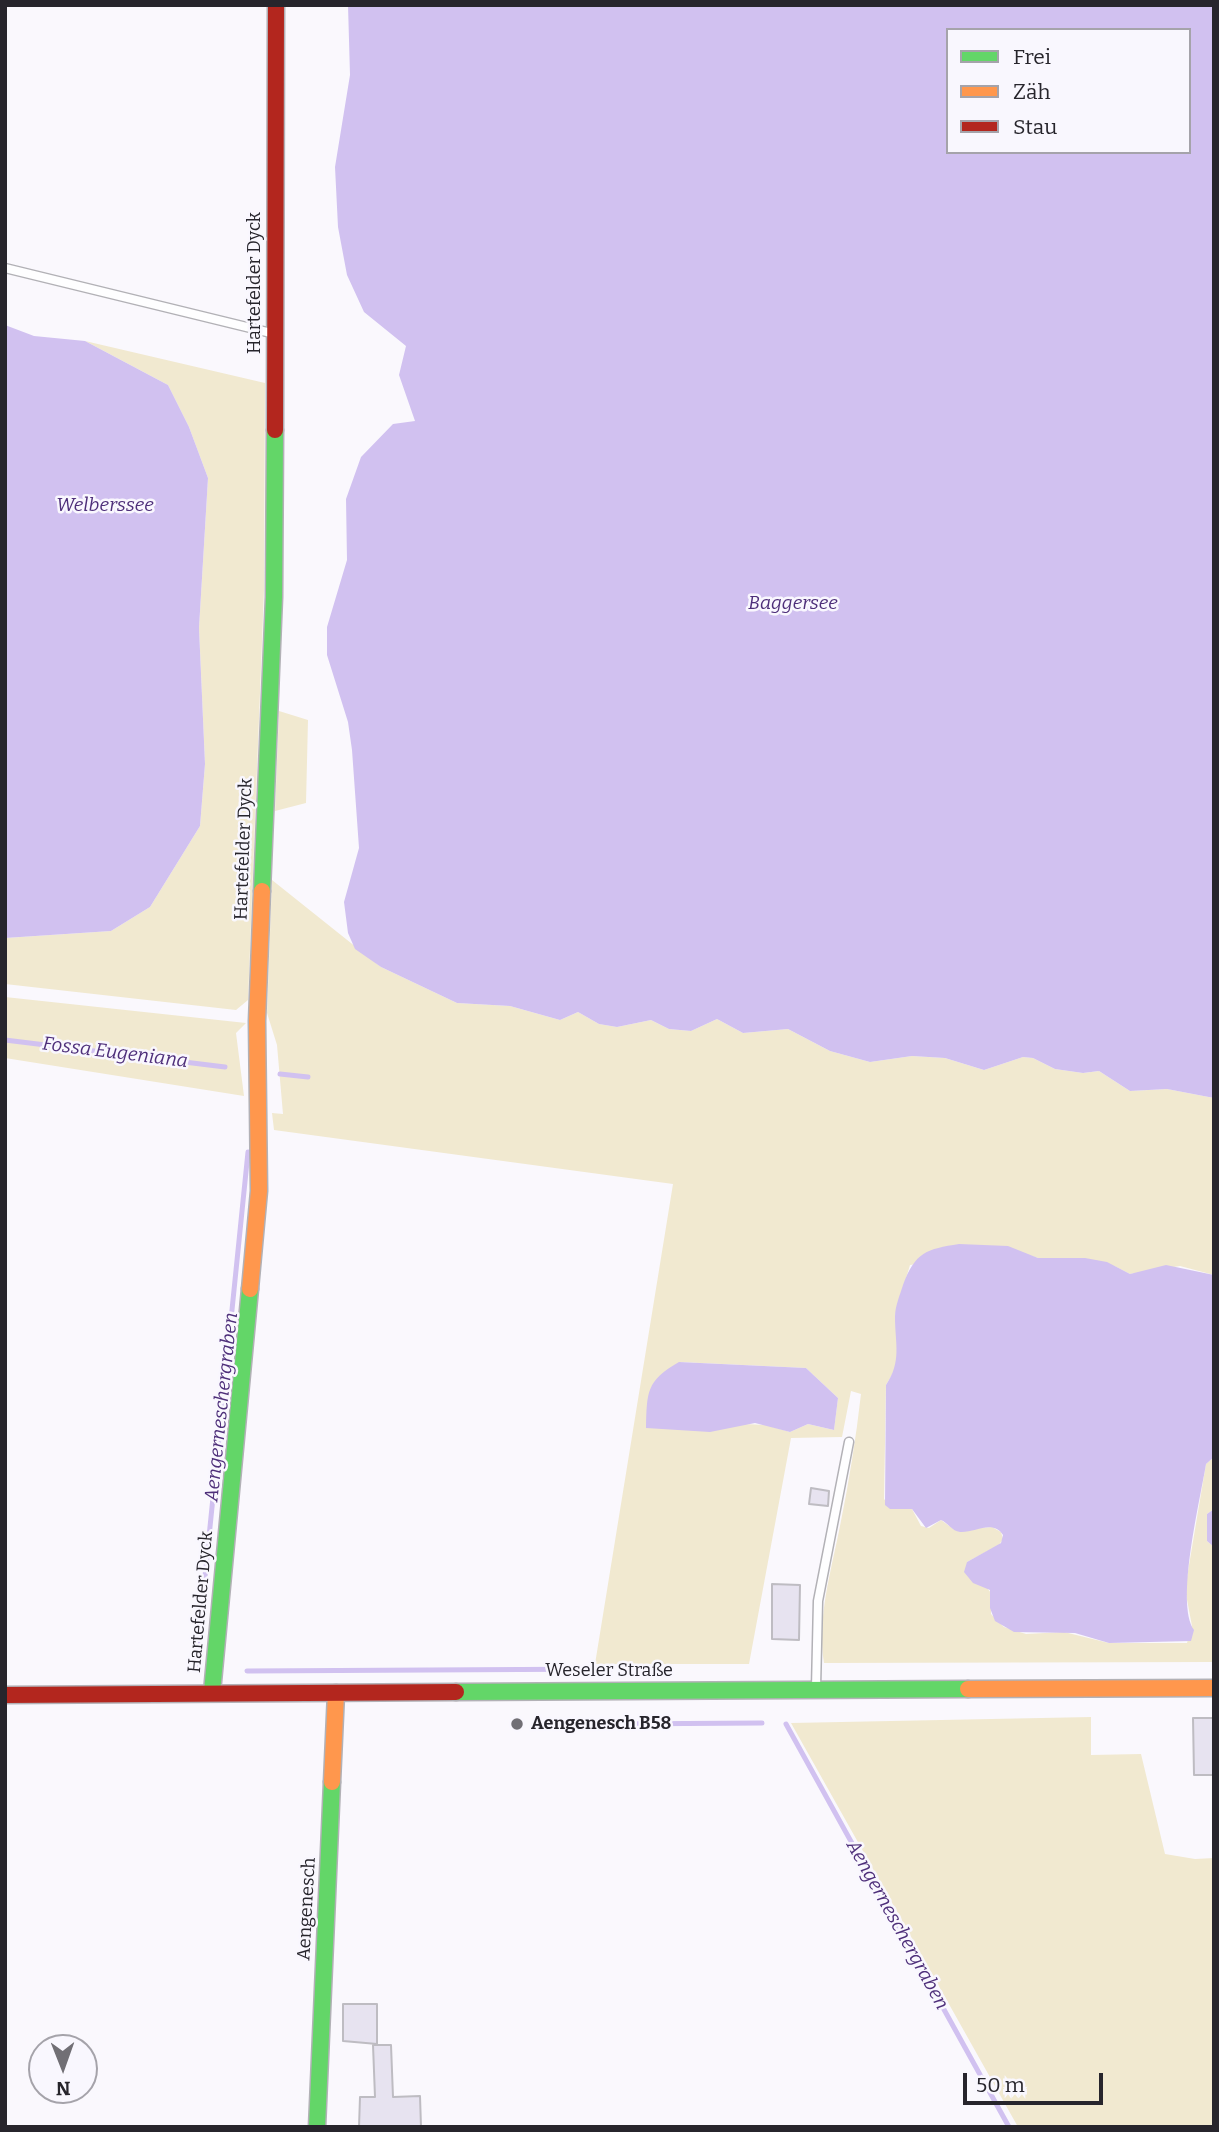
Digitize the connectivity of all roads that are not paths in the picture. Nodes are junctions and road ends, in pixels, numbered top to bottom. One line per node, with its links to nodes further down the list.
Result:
1 (276, 5): 3 (street, Hartefelder Dyck)
2 (5, 268): 3 (lane)
3 (274, 334): 7 (street, Hartefelder Dyck)
4 (849, 1442): 6 (lane)
5 (1214, 1688): 6 (street, Weseler Straße)
6 (816, 1690): 8 (street, Weseler Straße)
7 (212, 1692): 8 (street, Weseler Straße); 9 (street, Weseler Straße)
8 (336, 1693): 10 (street, Aengenesch)
9 (5, 1695)
10 (317, 2127)

